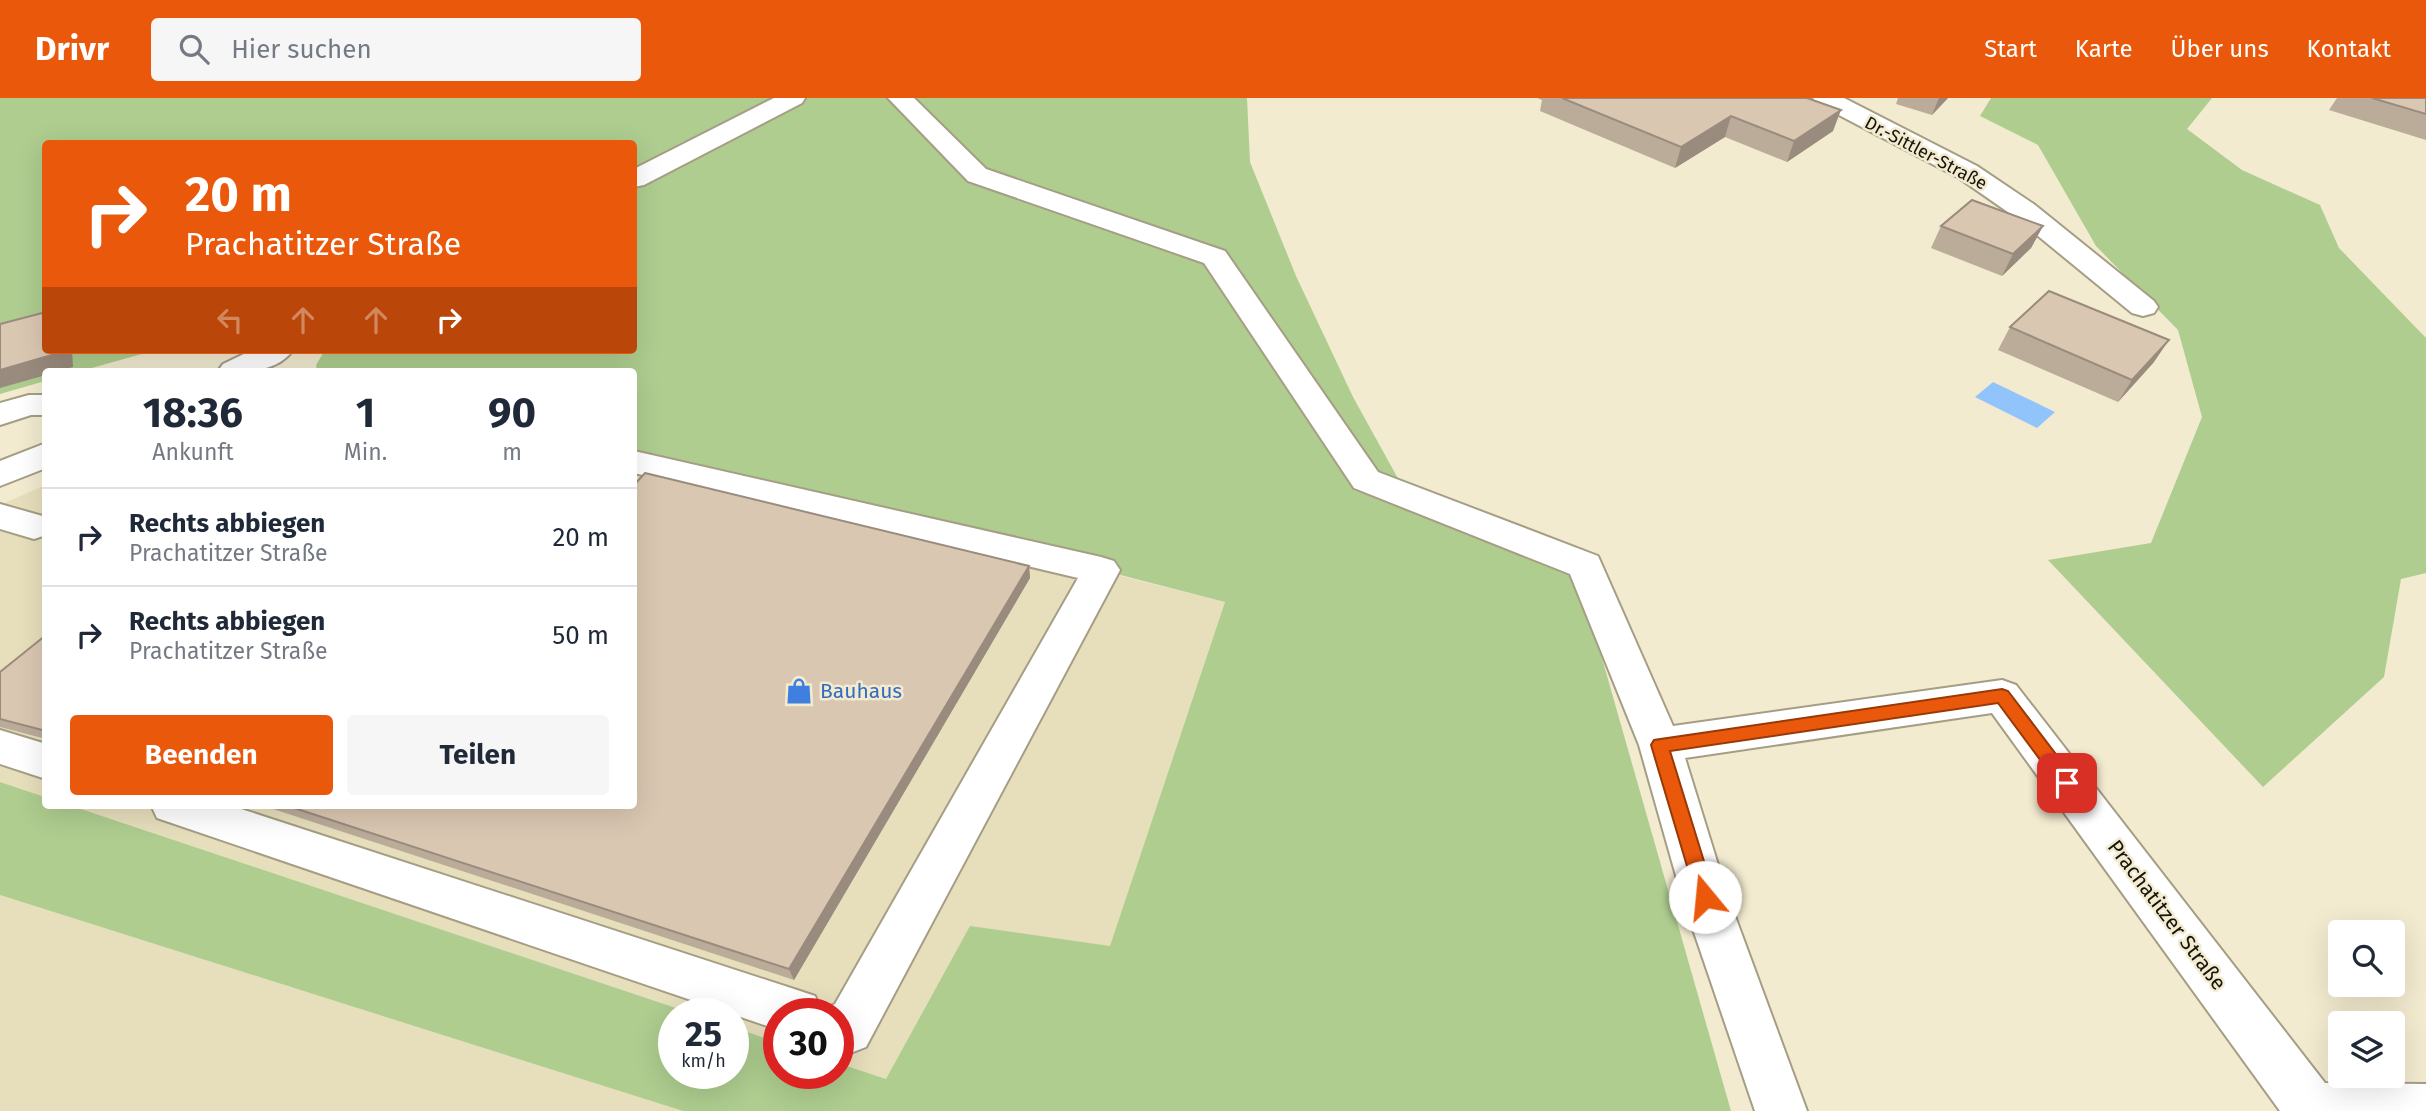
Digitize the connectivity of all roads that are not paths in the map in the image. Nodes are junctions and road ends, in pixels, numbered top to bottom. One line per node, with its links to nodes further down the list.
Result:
1 (793, 98): 4 (street)
2 (900, 98): 15 (street)
3 (1825, 98): 5 (street, Dr.-Sittler-Straße)
4 (637, 177)
5 (2143, 307)
6 (270, 354): 7 (street)
7 (246, 368)
8 (42, 405): 9 (street)
9 (0, 414)
10 (42, 456): 12 (street)
11 (637, 463): 20 (street)
12 (0, 474)
13 (0, 516): 14 (street)
14 (34, 526)
15 (1660, 745): 21 (street, Prachatitzer Straße); 23 (street)
16 (0, 747): 17 (street)
17 (42, 761)
18 (185, 809): 19 (street)
19 (763, 1002)
20 (854, 1019)
21 (2309, 1110): 22 (street)
22 (2426, 1110)
23 (1780, 1111)

